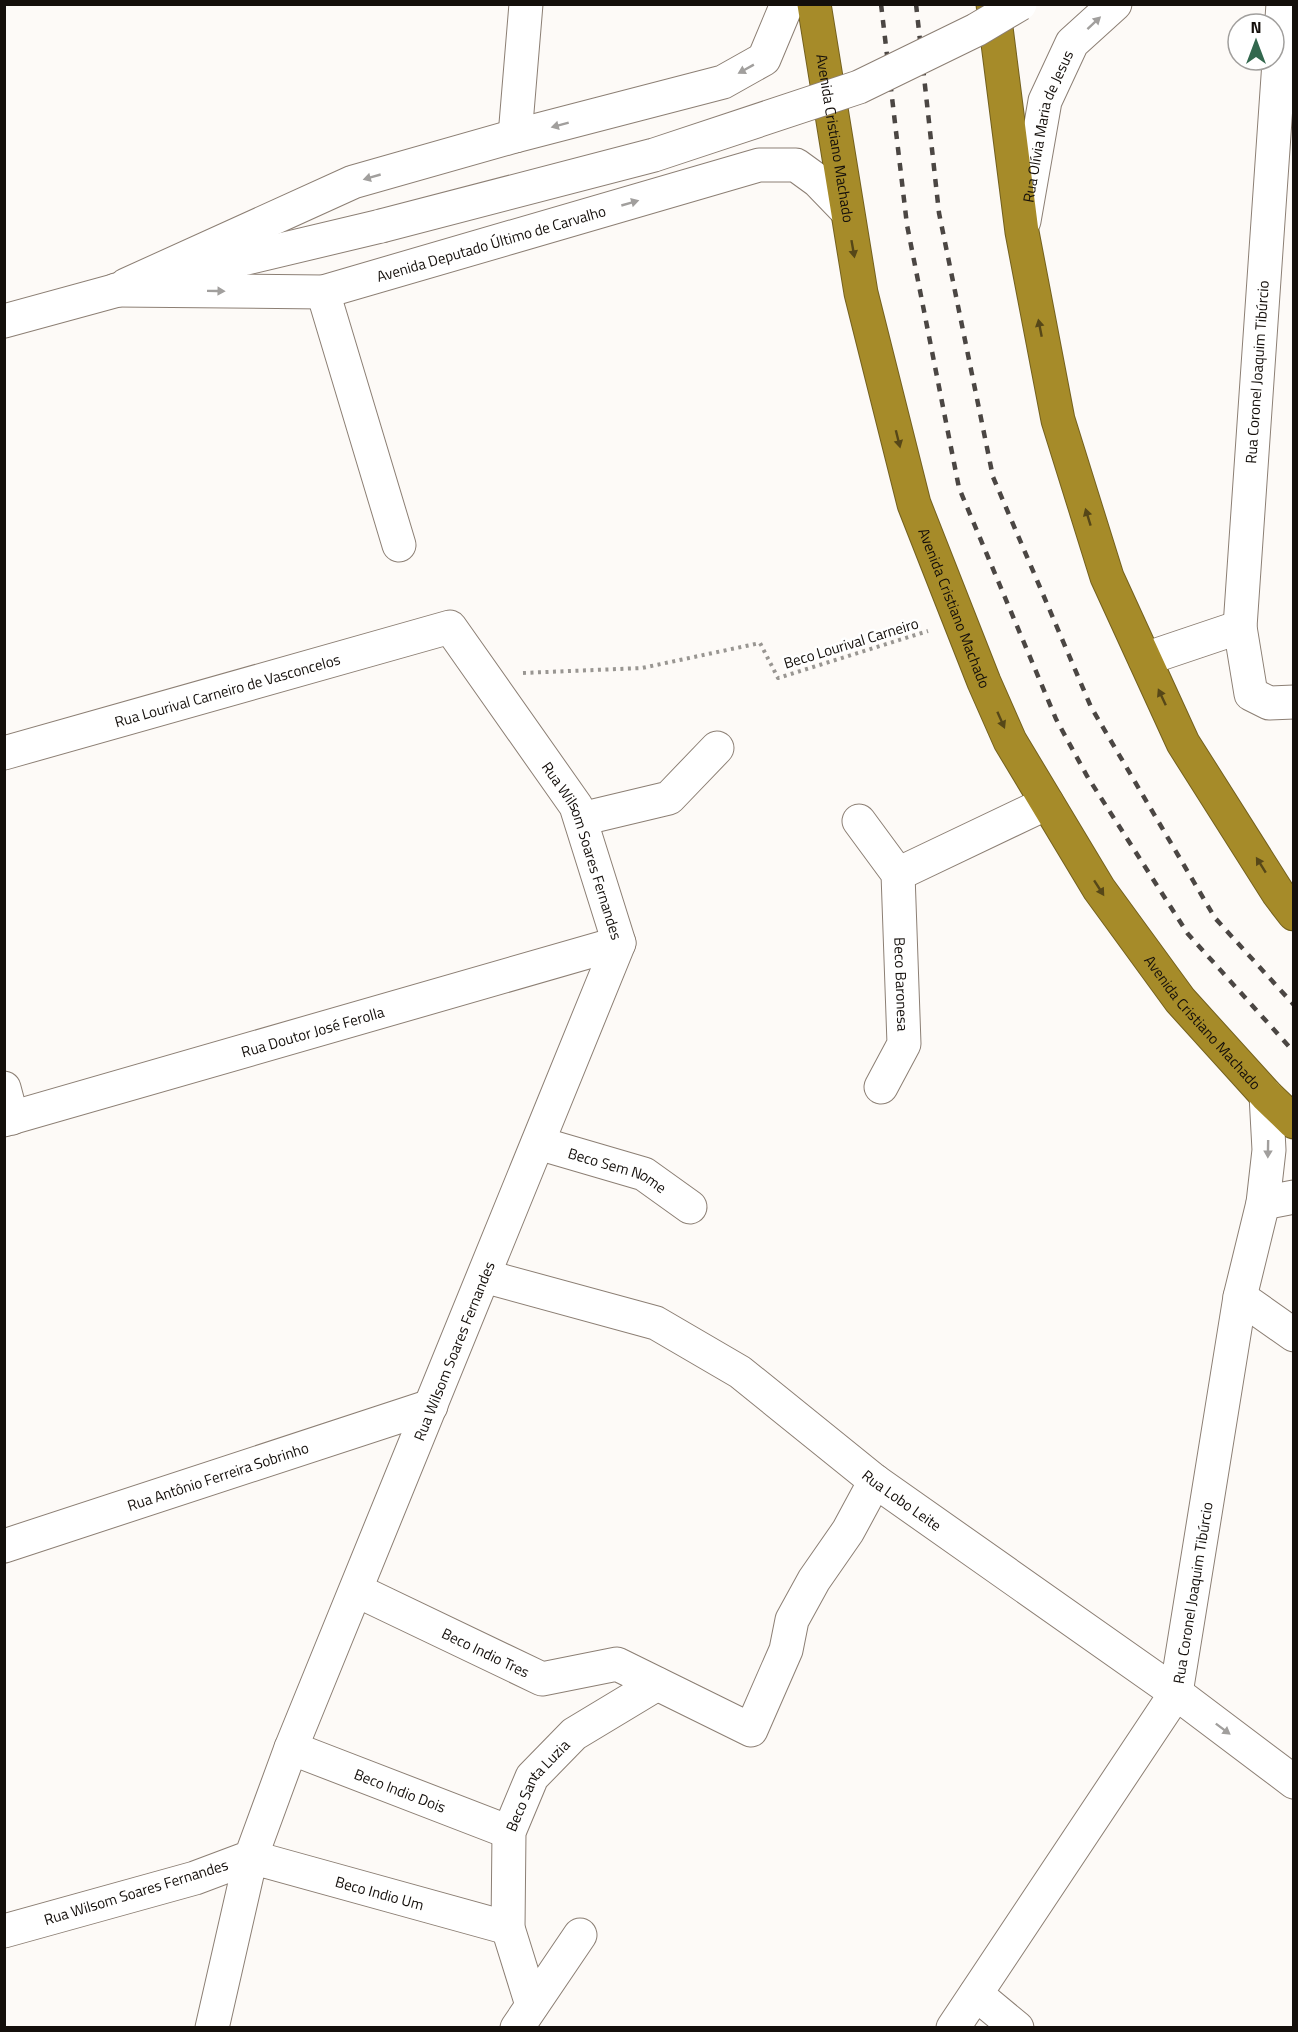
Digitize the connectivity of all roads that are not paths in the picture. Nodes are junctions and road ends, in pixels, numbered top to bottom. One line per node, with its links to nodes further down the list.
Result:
1 (526, 4): 8 (street)
2 (787, 4): 8 (street, Avenida Deputado Último de Carvalho, one-way to 8)
3 (814, 4): 9 (highway, Avenida Cristiano Machado)
4 (993, 4): 10 (highway)
5 (1020, 4): 11 (street, Avenida Deputado Último de Carvalho, bridge)
6 (1115, 4): 10 (street, Rua Olívia Maria de Jesus, one-way to 6)
7 (1283, 4): 16 (street, Rua Coronel Joaquim Tibúrcio)
8 (515, 136): 11 (street, Avenida Deputado Último de Carvalho, one-way to 11)
9 (846, 210): 12 (street, Avenida Deputado Último de Carvalho, one-way to 9); 21 (highway, Avenida Cristiano Machado, one-way to 21)
10 (1022, 232): 17 (highway, one-way to 10)
11 (116, 290): 12 (street, Avenida Deputado Último de Carvalho, one-way to 12); 13 (street, Avenida Deputado Último de Carvalho)
12 (323, 292): 14 (street)
13 (4, 321)
14 (399, 545)
15 (450, 627): 20 (street, Rua Lourival Carneiro de Vasconcelos); 22 (street, Rua Wilsom Soares Fernandes)
16 (1240, 627): 17 (street); 18 (street, Rua Coronel Joaquim Tibúrcio)
17 (1145, 659): 25 (highway, one-way to 17)
18 (1293, 702)
19 (717, 748): 22 (street)
20 (4, 753)
21 (1047, 803): 24 (street); 28 (highway, Avenida Cristiano Machado, one-way to 28)
22 (581, 819): 26 (street, Rua Wilsom Soares Fernandes)
23 (859, 821): 24 (street)
24 (898, 874): 27 (street, Beco Baronesa)
25 (1293, 914)
26 (620, 943): 29 (street, Rua Doutor José Ferolla); 31 (street, Rua Wilsom Soares Fernandes)
27 (881, 1086)
28 (1266, 1095): 30 (highway, Avenida Cristiano Machado); 32 (street, Rua Coronel Joaquim Tibúrcio, one-way to 32)
29 (7, 1109)
30 (1293, 1122)
31 (538, 1143): 33 (street, Beco Sem Nome); 34 (street, Rua Wilsom Soares Fernandes)
32 (1278, 1200): 35 (street, Rua Coronel Joaquim Tibúrcio)
33 (690, 1207)
34 (484, 1276): 37 (street, Rua Wilsom Soares Fernandes); 38 (street, Rua Lobo Leite)
35 (1240, 1297): 36 (street); 42 (street, Rua Coronel Joaquim Tibúrcio)
36 (1293, 1335)
37 (431, 1406): 39 (street, Rua Antônio Ferreira Sobrinho); 40 (street, Rua Wilsom Soares Fernandes)
38 (875, 1481): 41 (street, Beco Indio Tres); 42 (street, Rua Lobo Leite)
39 (4, 1546)
40 (356, 1590): 41 (street, Beco Indio Tres); 43 (street, Rua Wilsom Soares Fernandes)
41 (657, 1684): 45 (street, Beco Santa Luzia)
42 (1176, 1693): 44 (street, Rua Lobo Leite, one-way to 44); 50 (street, Rua Coronel Joaquim Tibúrcio)
43 (291, 1748): 45 (street, Beco Indio Dois); 46 (street, Rua Wilsom Soares Fernandes)
44 (1293, 1782)
45 (509, 1832): 47 (street, Beco Santa Luzia)
46 (251, 1857): 47 (street, Beco Indio Um); 48 (street, Rua Wilsom Soares Fernandes); 52 (street)
47 (508, 1928): 51 (street, Beco Santa Luzia)
48 (4, 1931)
49 (580, 1935): 51 (street, Beco Santa Luzia)
50 (976, 1994): 53 (street, Rua Coronel Joaquim Tibúrcio); 54 (street)
51 (525, 2016)
52 (212, 2028)
53 (953, 2028)
54 (1017, 2028)

